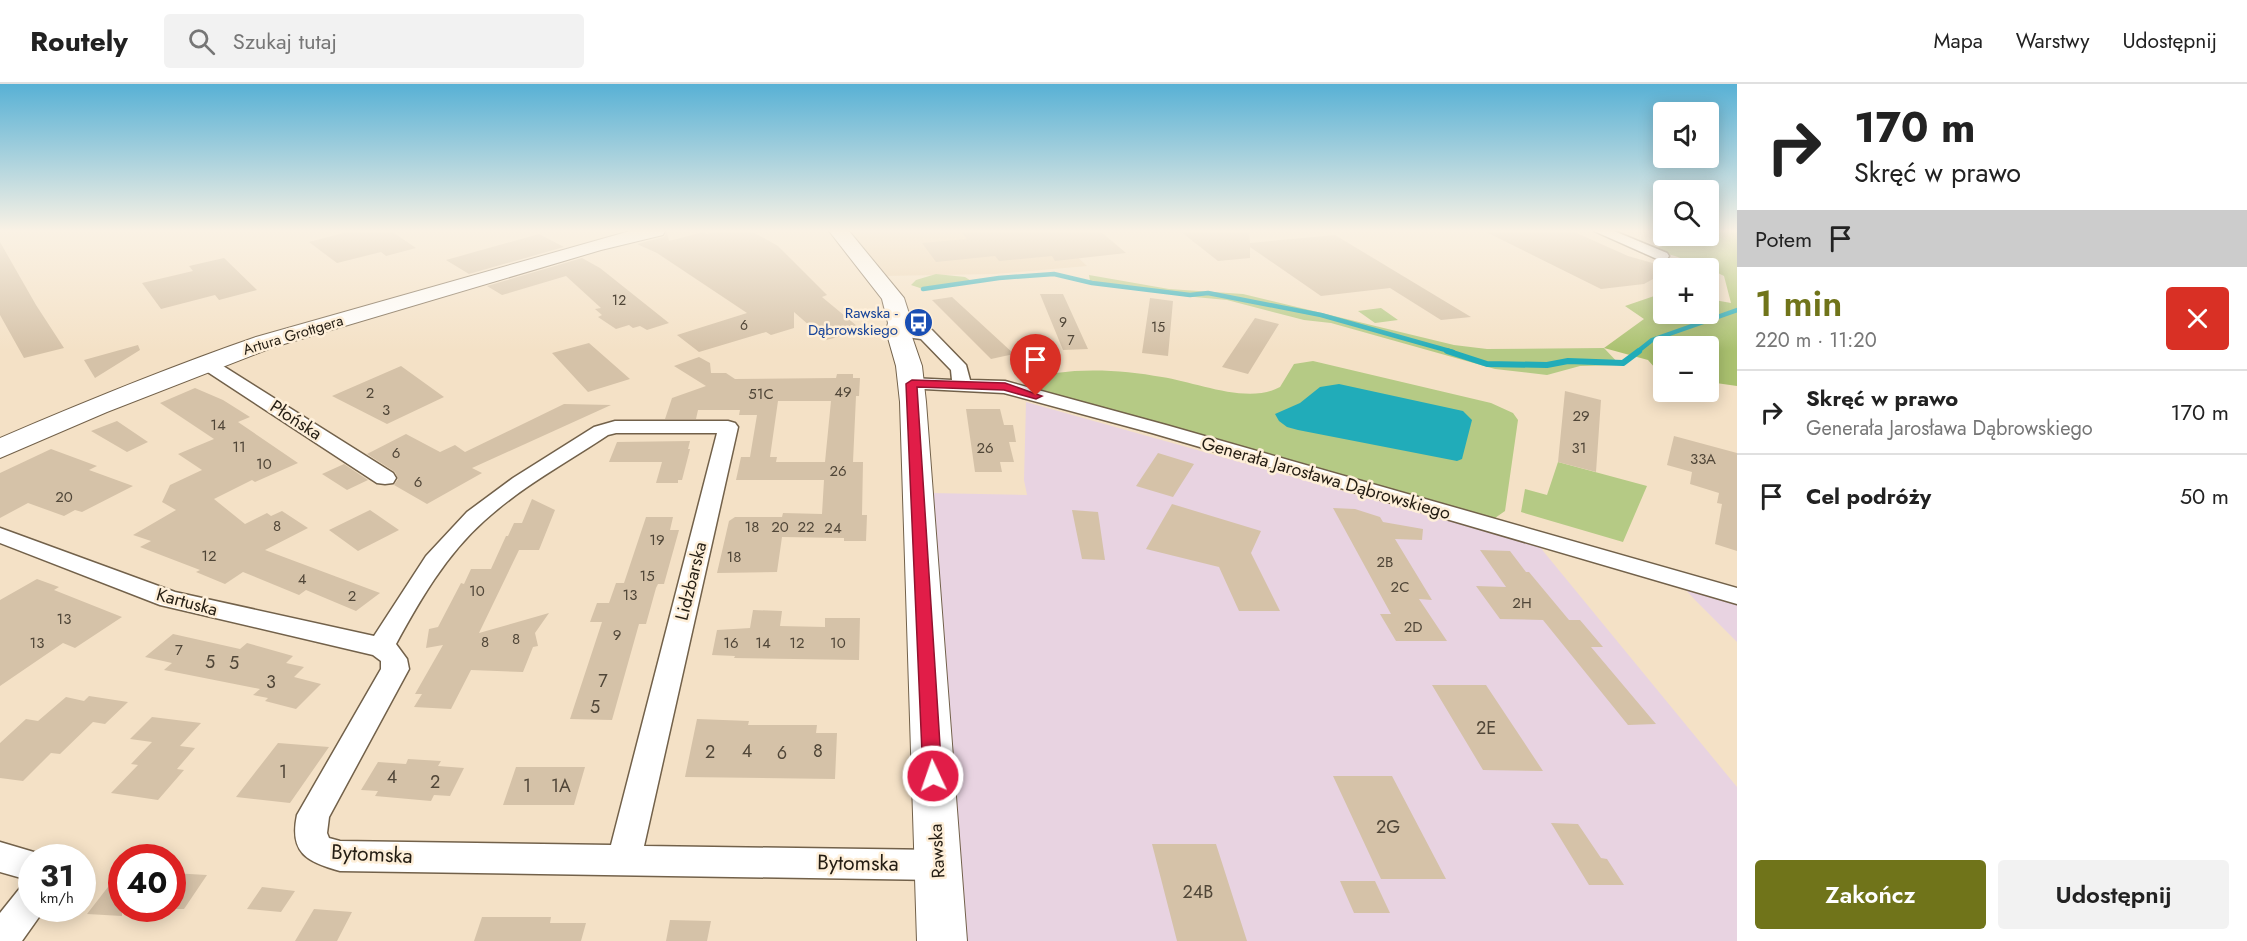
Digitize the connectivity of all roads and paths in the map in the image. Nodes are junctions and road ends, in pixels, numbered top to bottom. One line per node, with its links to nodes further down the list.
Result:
1 (508, 271): 5 (street, Artura Grottgera)
2 (857, 271): 4 (street, Rawska)
3 (872, 271): 4 (street, Rawska)
4 (898, 331): 6 (street, Rawska); 7 (street)
5 (206, 363): 8 (street, Artura Grottgera); 9 (street, Płońska)
6 (912, 384): 7 (street, Generała Jarosława Dąbrowskiego); 16 (street, Rawska)
7 (961, 384): 11 (street, Generała Jarosława Dąbrowskiego)
8 (0, 449)
9 (385, 478)
10 (0, 535): 12 (street, Kartuska)
11 (1737, 596)
12 (381, 647): 14 (street, Bytomska); 14 (street, Lidzbarska)
13 (0, 857): 15 (street)
14 (624, 859): 16 (street, Bytomska)
15 (18, 862)
16 (938, 865): 19 (street, Rawska)
17 (18, 917): 18 (street)
18 (0, 941)
19 (942, 941)

